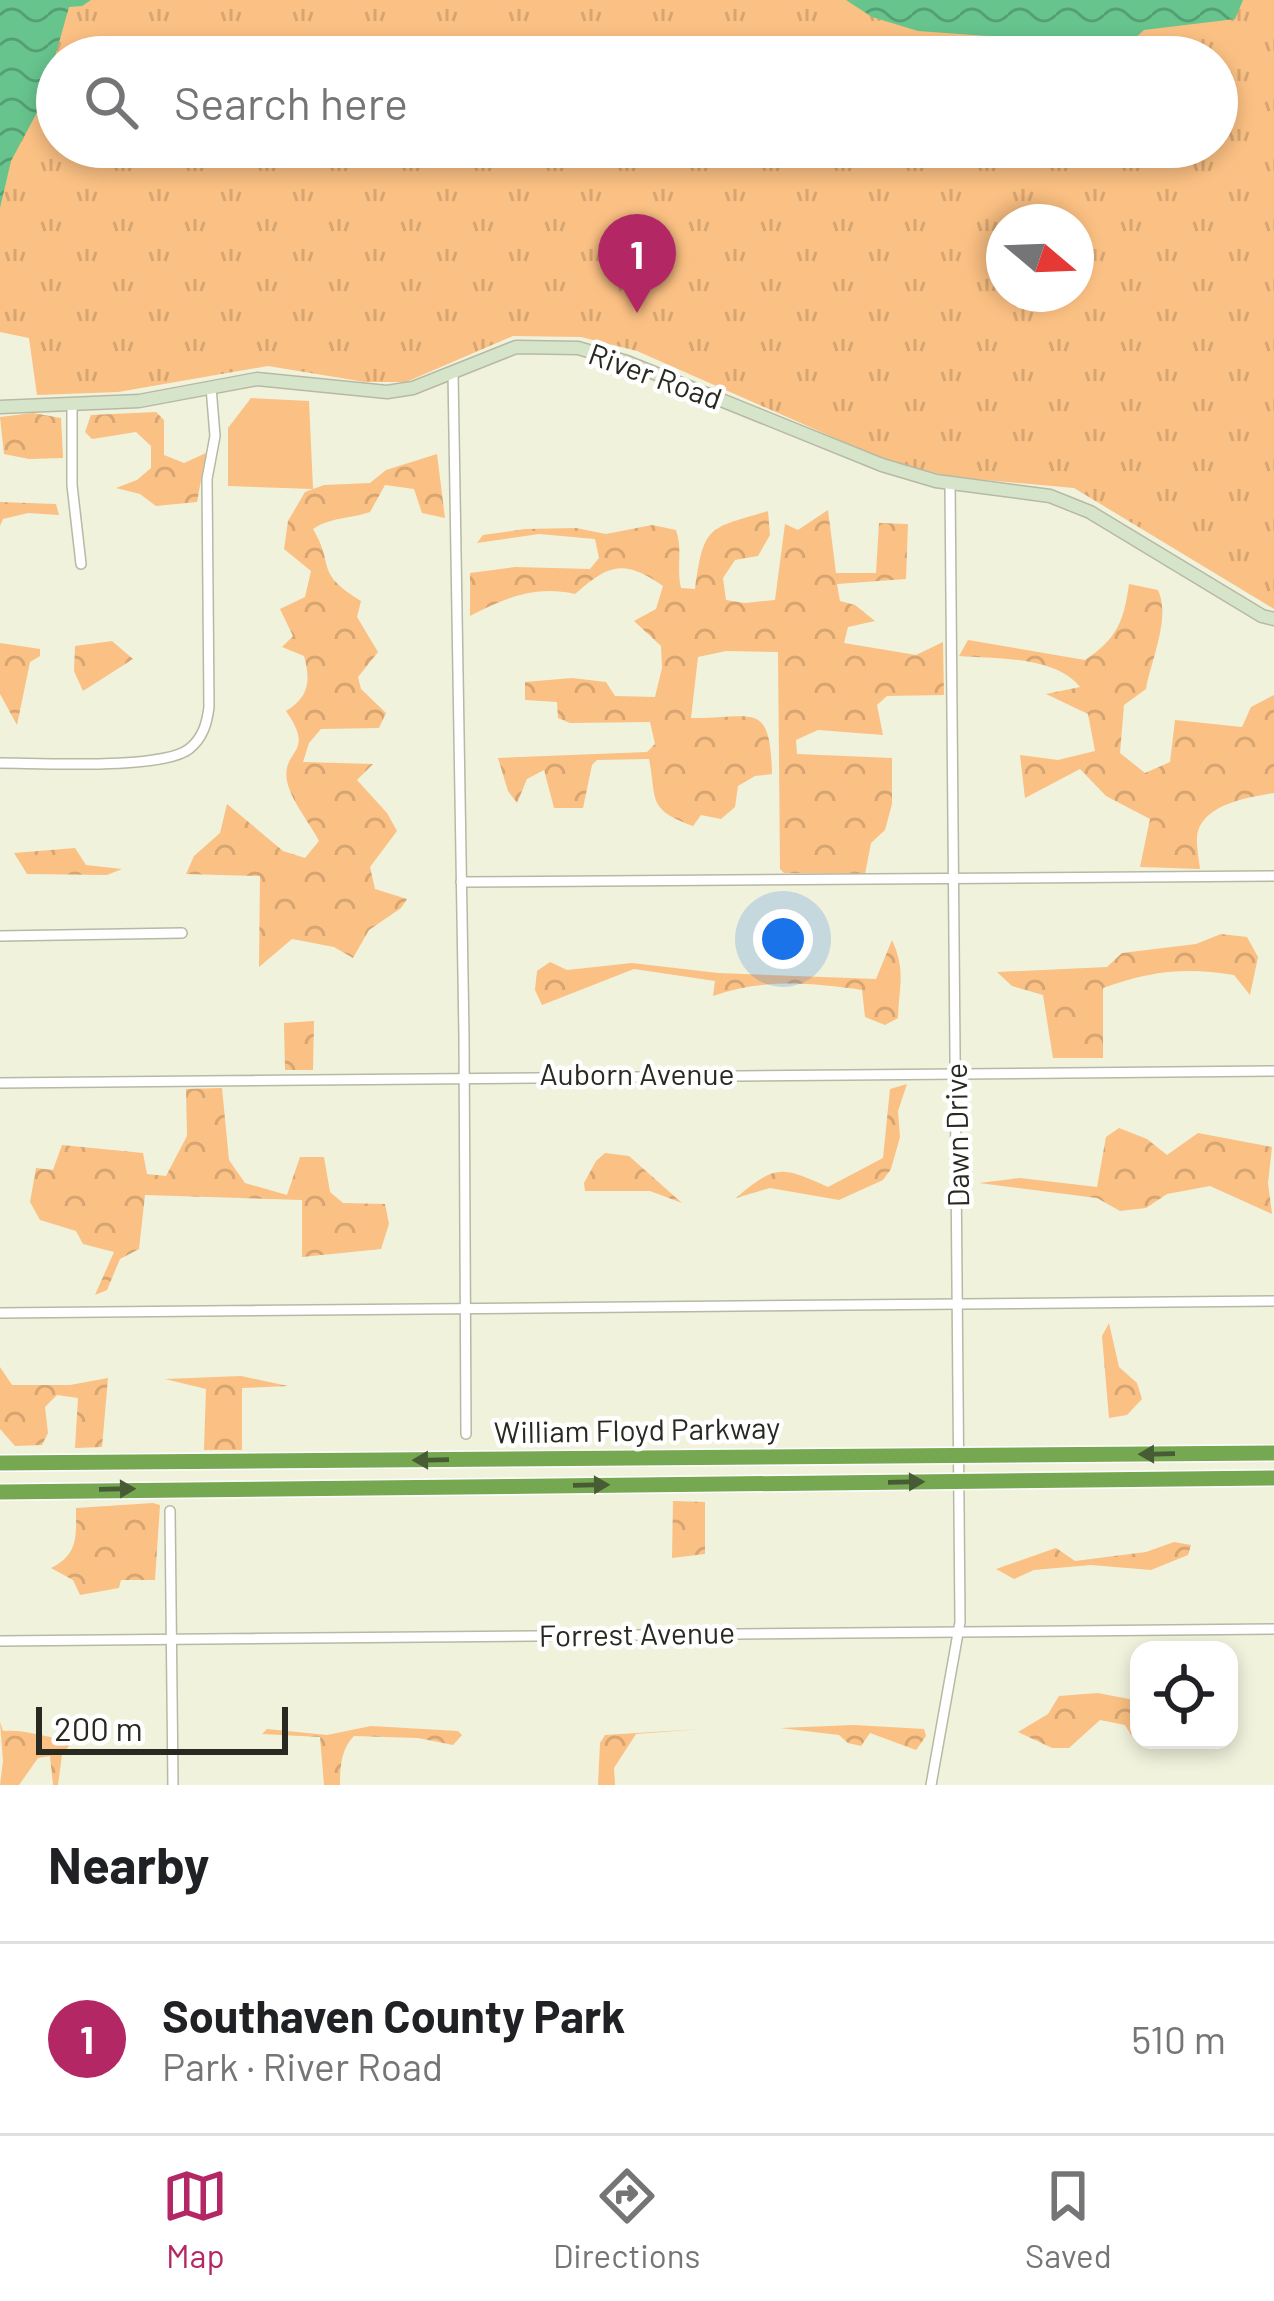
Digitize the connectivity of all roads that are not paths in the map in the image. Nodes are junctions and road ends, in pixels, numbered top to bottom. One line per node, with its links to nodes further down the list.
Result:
1 (453, 370): 2 (street, River Road); 5 (street, River Road); 11 (street)
2 (211, 386): 3 (street, River Road); 8 (street)
3 (73, 405): 4 (street, River Road); 6 (street)
4 (0, 407)
5 (950, 483): 7 (street, River Road); 10 (street, Dawn Drive)
6 (81, 564)
7 (1274, 620)
8 (0, 764)
9 (1274, 876): 10 (street)
10 (956, 879): 11 (street); 15 (street, Dawn Drive)
11 (461, 882): 16 (street)
12 (182, 933): 13 (street)
13 (0, 936)
14 (1274, 1071): 15 (street, Auborn Avenue)
15 (958, 1072): 16 (street, Auborn Avenue); 19 (street, Dawn Drive)
16 (464, 1076): 17 (street, Auborn Avenue); 20 (street)
17 (0, 1083)
18 (1274, 1301): 19 (street)
19 (960, 1303): 20 (street); 24 (street, Dawn Drive)
20 (466, 1310): 21 (street); 22 (street)
21 (0, 1313)
22 (466, 1434)
23 (1274, 1453): 24 (highway, William Floyd Parkway, one-way to 24)
24 (959, 1456): 25 (highway, William Floyd Parkway, one-way to 25); 27 (street, Dawn Drive)
25 (0, 1463)
26 (1274, 1478): 27 (highway, William Floyd Parkway)
27 (959, 1482): 28 (highway, William Floyd Parkway, one-way to 27); 31 (street, Dawn Drive)
28 (0, 1492)
29 (170, 1511): 32 (street)
30 (1274, 1629): 31 (street, Forrest Avenue)
31 (959, 1633): 32 (street, Forrest Avenue); 35 (street, Dawn Drive)
32 (171, 1640): 33 (street, Forrest Avenue); 34 (street)
33 (0, 1641)
34 (172, 1785)
35 (932, 1785)

